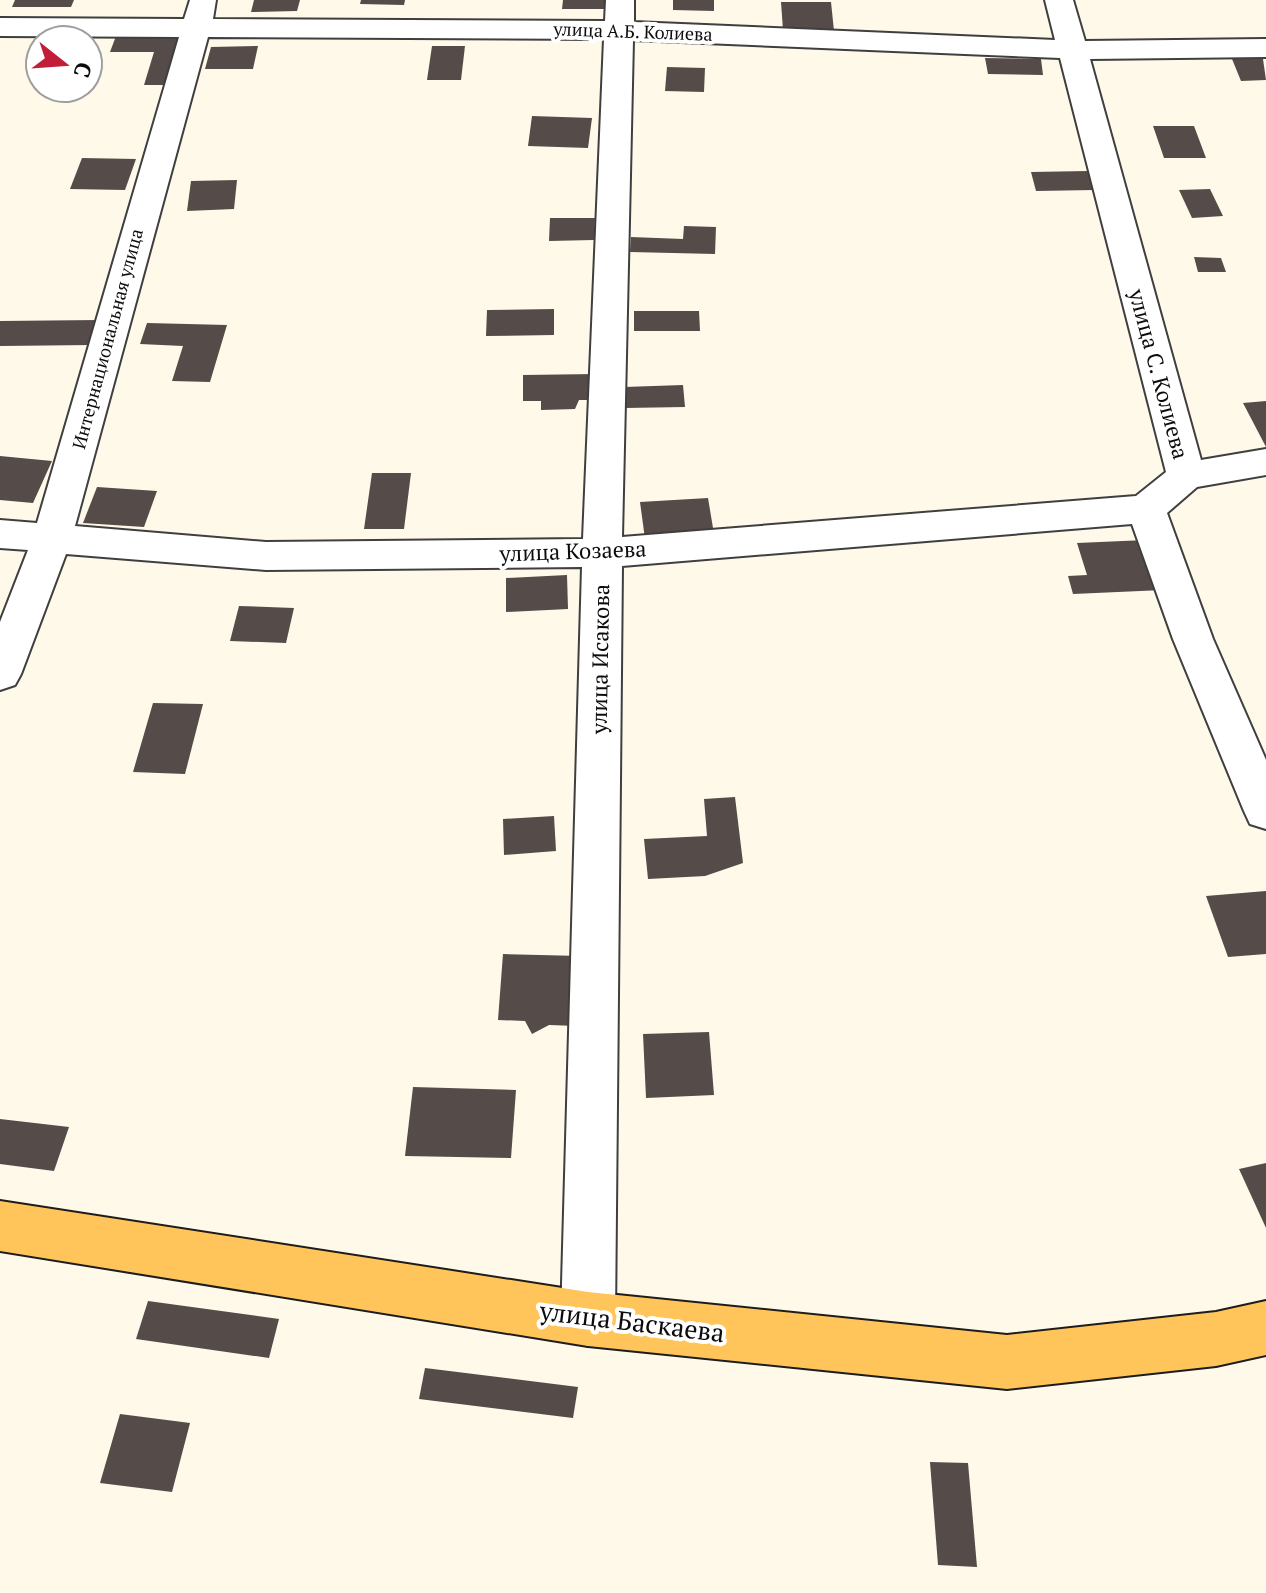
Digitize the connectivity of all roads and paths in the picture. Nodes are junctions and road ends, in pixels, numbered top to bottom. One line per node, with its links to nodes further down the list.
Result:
1 (1059, 0): 6 (street, улица С. Колиева)
2 (199, 14): 3 (street, улица А.Б. Колиева); 4 (street, улица А.Б. Колиева); 11 (street, Интернациональная улица)
3 (618, 15): 6 (street, улица А.Б. Колиева); 12 (street, улица Исакова)
4 (0, 27)
5 (1266, 48): 6 (street, улица А.Б. Колиева)
6 (1075, 50): 8 (street, улица С. Колиева)
7 (1266, 462): 8 (street)
8 (1186, 476): 9 (street, улица С. Колиева)
9 (1146, 509): 12 (street, улица Козаева); 14 (street)
10 (0, 534): 11 (street, улица Козаева)
11 (52, 540): 12 (street, улица Козаева); 13 (street, Интернациональная улица)
12 (602, 553): 16 (street, улица Исакова)
13 (0, 674)
14 (1266, 811)
15 (0, 1226): 16 (main road, улица Баскаева)
16 (588, 1319): 17 (main road, улица Баскаева)
17 (1266, 1328)

